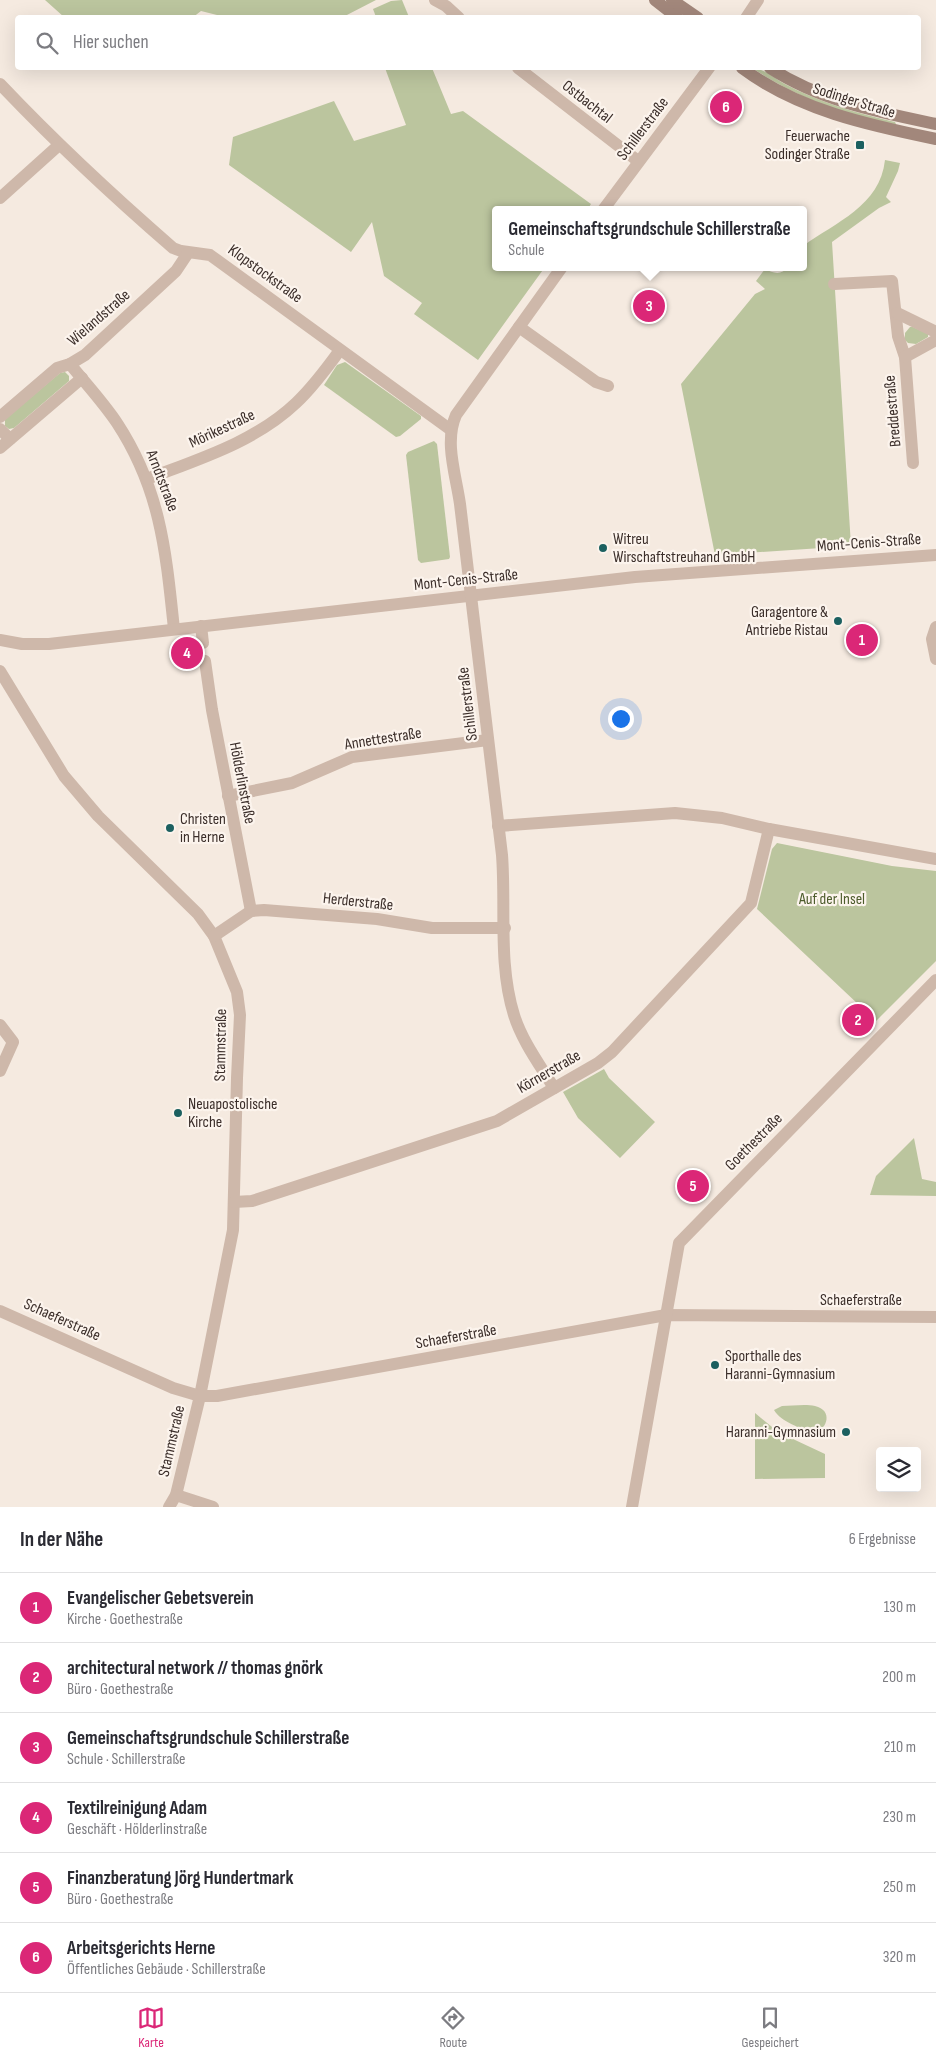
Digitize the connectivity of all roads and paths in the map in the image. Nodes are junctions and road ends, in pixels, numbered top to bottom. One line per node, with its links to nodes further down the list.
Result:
1 (435, 0): 5 (street)
2 (655, 0): 6 (main road)
3 (672, 0): 7 (main road)
4 (758, 0): 8 (street)
5 (456, 15)
6 (674, 15)
7 (694, 15)
8 (748, 15)
9 (521, 70): 17 (street, Ostbachtal)
10 (707, 70): 17 (street, Schillerstraße)
11 (745, 70): 15 (main road, Sodinger Straße)
12 (774, 70): 14 (main road, Sodinger Straße)
13 (0, 84): 16 (street, Klopstockstraße)
14 (936, 124)
15 (936, 139)
16 (59, 145): 18 (street); 20 (street, Klopstockstraße)
17 (638, 161): 19 (street, Schillerstraße)
18 (0, 198)
19 (606, 206)
20 (188, 253): 27 (street, Klopstockstraße); 29 (street, Wielandstraße)
21 (559, 271): 24 (street, Schillerstraße)
22 (834, 284): 23 (street, Breddestraße)
23 (897, 313): 25 (street); 28 (street, Breddestraße)
24 (519, 327): 31 (street); 34 (street, Schillerstraße)
25 (936, 332)
26 (936, 340): 28 (street, Breddestraße)
27 (340, 350): 34 (street, Klopstockstraße); 37 (street, Mörikestraße)
28 (905, 357): 36 (street, Breddestraße)
29 (70, 364): 30 (street, Arndtstraße); 32 (street, Wielandstraße)
30 (82, 378): 35 (street); 37 (street, Arndtstraße)
31 (608, 386)
32 (0, 417)
33 (0, 429): 35 (street)
34 (451, 430): 39 (street, Schillerstraße)
35 (5, 443)
36 (913, 463)
37 (147, 479): 42 (street, Arndtstraße)
38 (936, 555): 39 (street, Mont-Cenis-Straße)
39 (471, 596): 40 (street, Mont-Cenis-Straße); 48 (street, Schillerstraße)
40 (201, 626): 42 (street, Mont-Cenis-Straße); 44 (street)
41 (936, 627): 45 (street)
42 (174, 629): 43 (street, Mont-Cenis-Straße)
43 (0, 640)
44 (203, 643)
45 (936, 659)
46 (205, 661): 49 (street, Hölderlinstraße)
47 (0, 671): 55 (street, Stammstraße)
48 (488, 740): 49 (street, Annettestraße); 50 (street, Schillerstraße)
49 (228, 796): 53 (street, Hölderlinstraße)
50 (498, 826): 51 (street); 54 (street, Schillerstraße)
51 (769, 829): 52 (street); 59 (street, Körnerstraße)
52 (936, 860)
53 (251, 911): 54 (street, Herderstraße); 55 (street)
54 (505, 928): 59 (street, Schillerstraße)
55 (214, 936): 60 (street, Stammstraße)
56 (936, 980): 62 (street, Goethestraße)
57 (0, 1025): 58 (street)
58 (0, 1071)
59 (554, 1088): 60 (street, Körnerstraße)
60 (234, 1202): 64 (street, Stammstraße)
61 (0, 1311): 64 (street, Schaeferstraße)
62 (666, 1315): 63 (street, Schaeferstraße); 64 (street, Schaeferstraße); 68 (street, Goethestraße)
63 (936, 1316)
64 (200, 1396): 65 (street, Stammstraße)
65 (176, 1495): 66 (street, Stammstraße); 67 (street)
66 (169, 1507)
67 (213, 1507)
68 (632, 1507)

